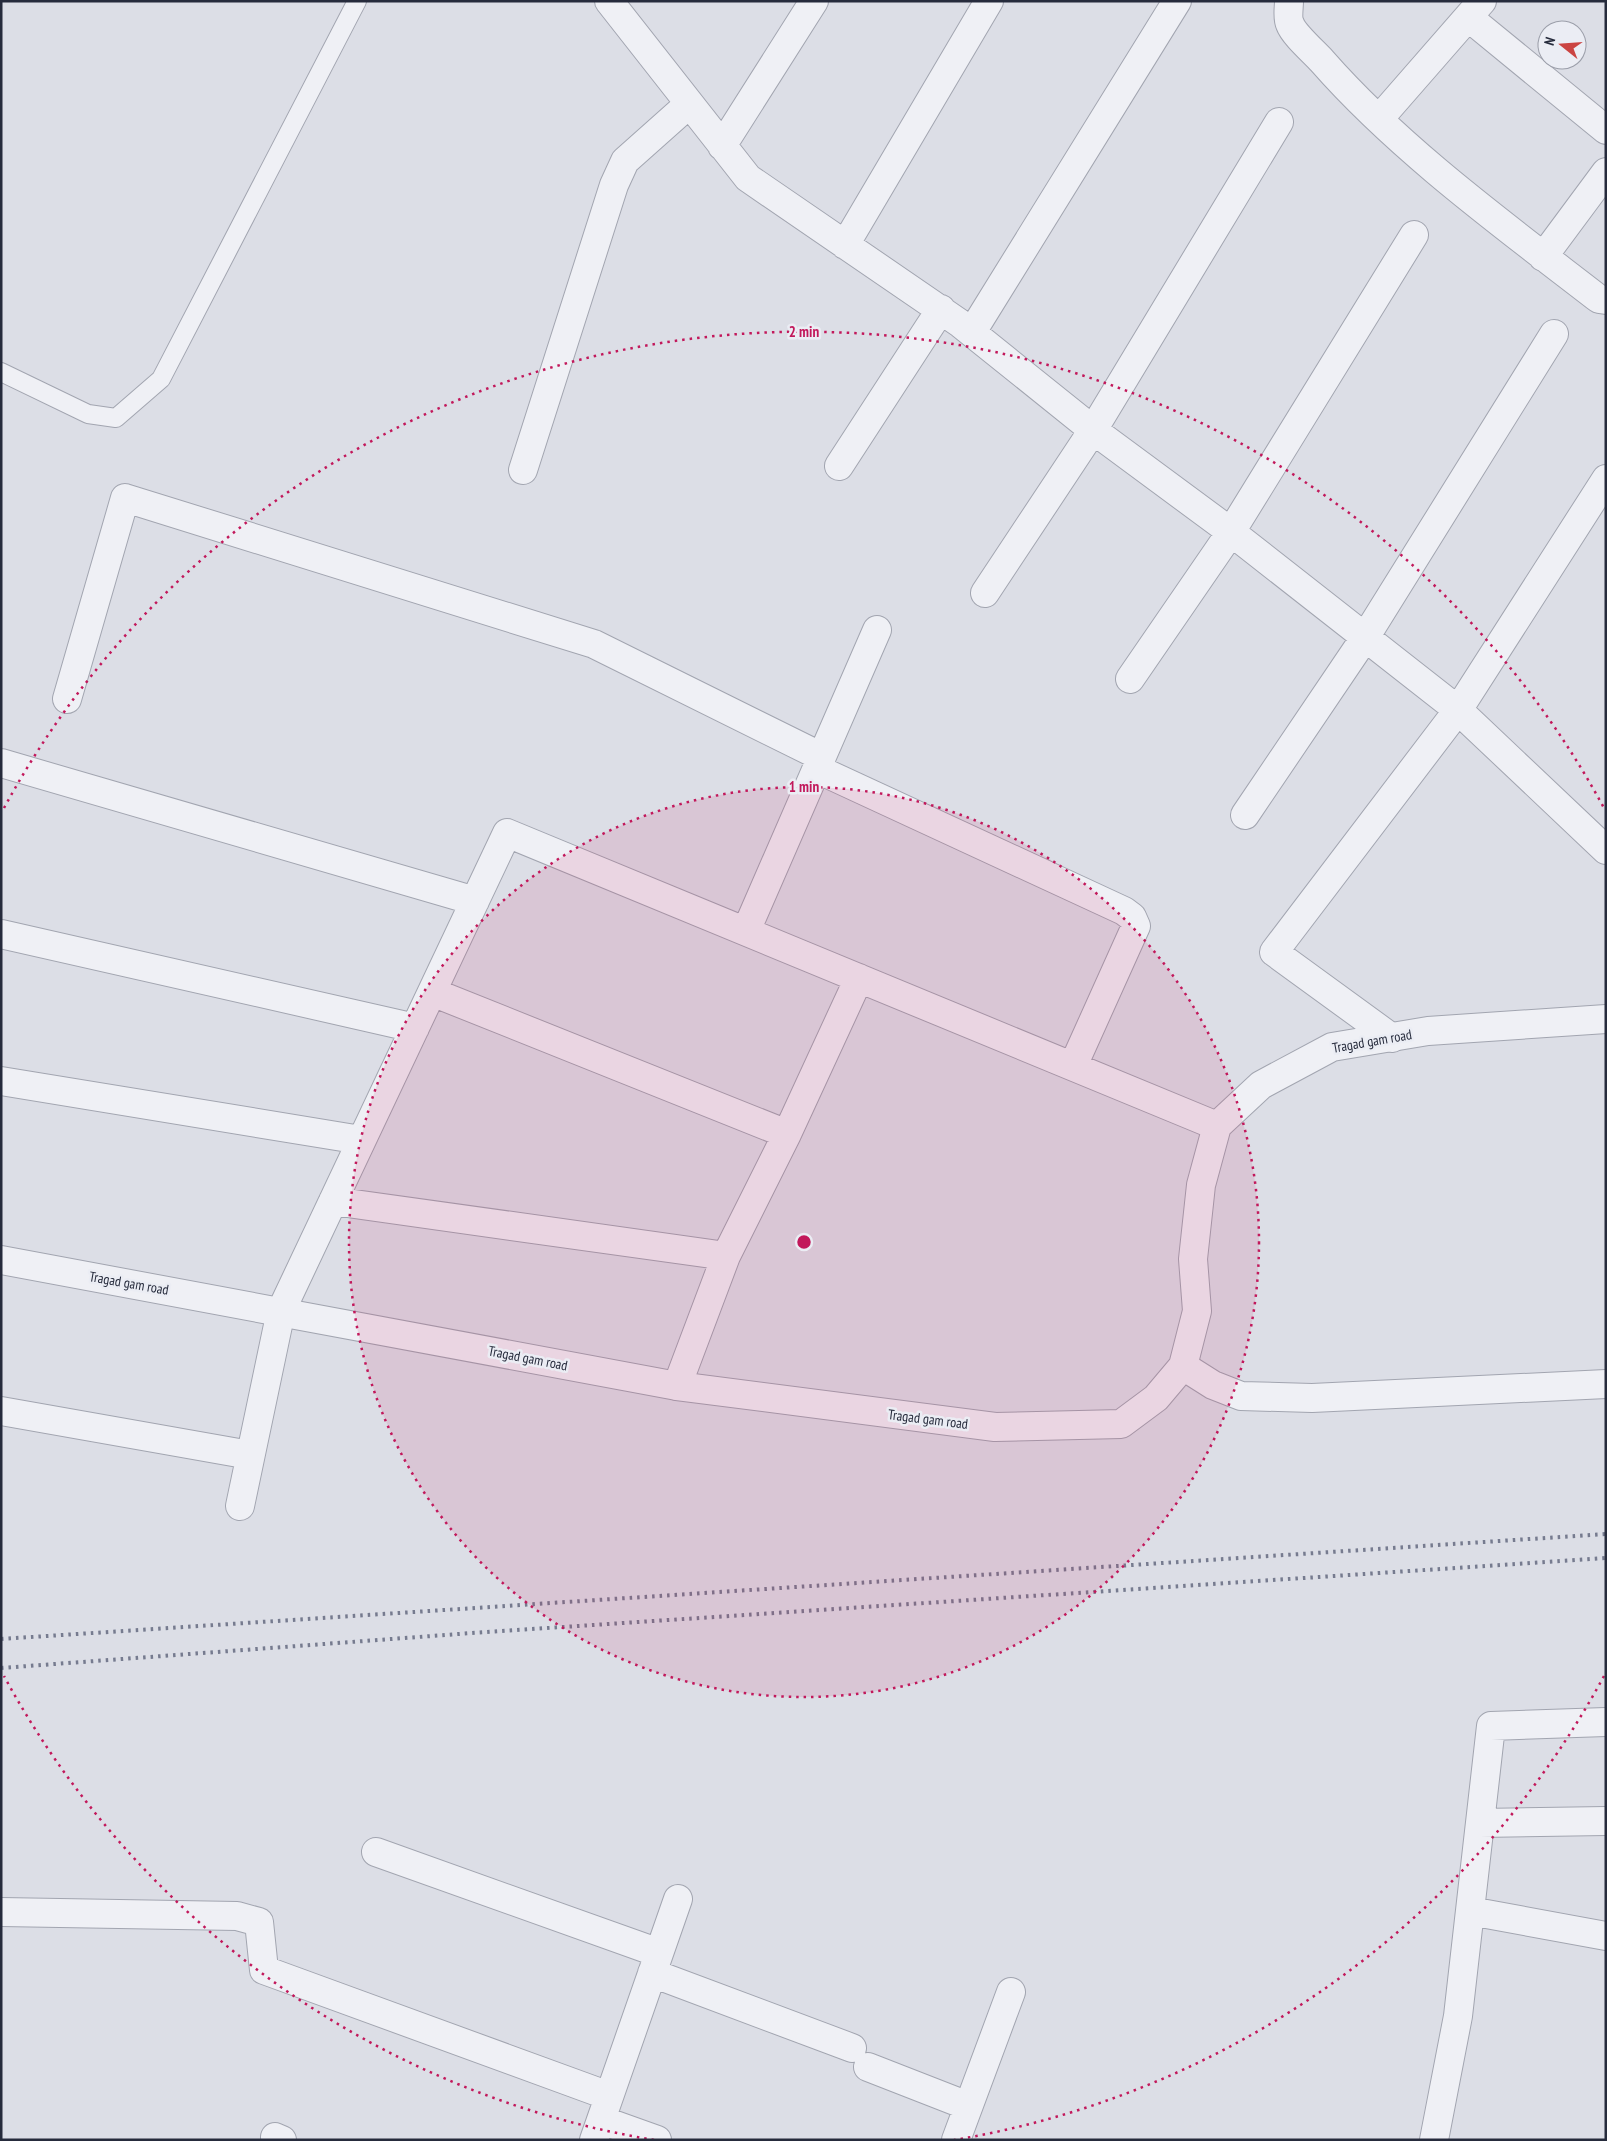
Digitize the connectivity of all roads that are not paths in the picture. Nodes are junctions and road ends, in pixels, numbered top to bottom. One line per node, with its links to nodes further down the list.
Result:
1 (357, 1): 21 (lane)
2 (608, 1): 8 (street)
3 (814, 1): 12 (street)
4 (989, 1): 15 (street)
5 (1177, 1): 19 (street)
6 (1289, 1): 9 (street)
7 (1475, 9): 9 (street); 11 (street)
8 (689, 104): 12 (street); 24 (street)
9 (1379, 120): 16 (street)
10 (1278, 122): 22 (street)
11 (1606, 130)
12 (722, 146): 15 (street)
13 (1606, 172): 16 (street)
14 (1414, 235): 26 (street)
15 (845, 245): 18 (street)
16 (1543, 256): 17 (street)
17 (1606, 300)
18 (941, 309): 19 (street); 23 (street)
19 (972, 332): 22 (street)
20 (1554, 334): 29 (street)
21 (1, 372)
22 (1093, 430): 26 (street); 27 (street)
23 (840, 466)
24 (523, 470)
25 (1606, 479): 32 (street)
26 (1231, 532): 29 (street); 30 (street)
27 (985, 593)
28 (877, 630): 34 (street)
29 (1366, 636): 32 (street); 35 (street)
30 (1130, 679)
31 (67, 699): 34 (street)
32 (1458, 710): 36 (street); 44 (street)
33 (1, 763): 37 (street)
34 (819, 763): 38 (street); 45 (street)
35 (1245, 815)
36 (1606, 850)
37 (474, 902): 38 (street); 41 (street)
38 (746, 931): 40 (street)
39 (1, 934): 43 (street)
40 (859, 978): 45 (street); 48 (street)
41 (432, 992): 43 (street); 48 (street)
42 (1606, 1019): 44 (street, Tragad gam road)
43 (415, 1028): 49 (street)
44 (1392, 1038): 47 (street, Tragad gam road)
45 (1073, 1066): 47 (street)
46 (1, 1081): 49 (street)
47 (1217, 1126): 54 (street, Tragad gam road)
48 (787, 1134): 51 (street)
49 (361, 1140): 50 (street)
50 (333, 1200): 51 (street); 53 (street)
51 (726, 1256): 56 (street)
52 (1, 1260): 53 (street, Tragad gam road)
53 (281, 1311): 56 (street, Tragad gam road); 58 (street)
54 (1183, 1366): 55 (street); 56 (street, Tragad gam road)
55 (1606, 1384)
56 (677, 1386)
57 (1, 1410): 58 (street)
58 (250, 1455): 59 (street)
59 (240, 1506)
60 (1606, 1722): 62 (street)
61 (1606, 1821): 62 (street)
62 (1480, 1824): 65 (street)
63 (376, 1852): 68 (street)
64 (678, 1899): 68 (street)
65 (1470, 1910): 67 (street); 74 (street)
66 (1, 1912): 71 (street)
67 (1606, 1936)
68 (656, 1963): 70 (street); 71 (street)
69 (1011, 1992): 70 (street)
70 (968, 2106): 73 (street)
71 (601, 2118): 72 (street)
72 (657, 2140)
73 (956, 2140)
74 (1434, 2140)

